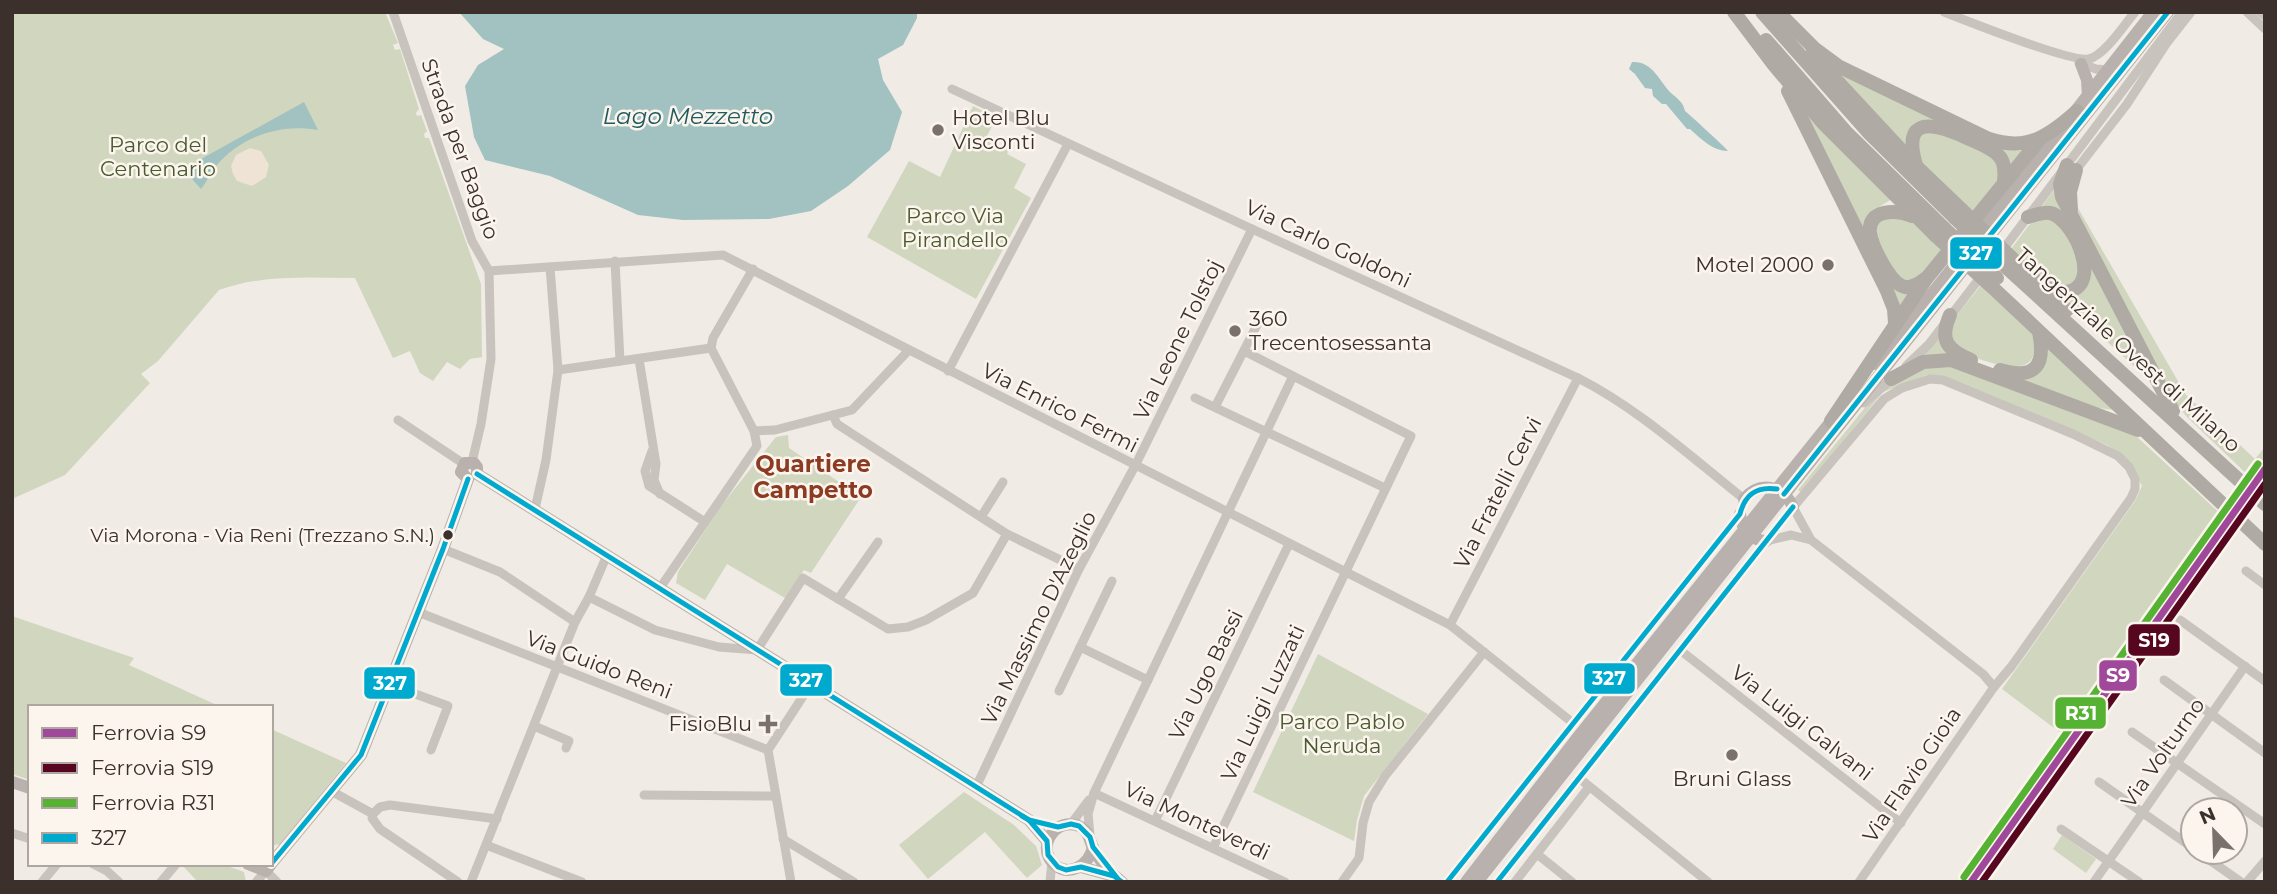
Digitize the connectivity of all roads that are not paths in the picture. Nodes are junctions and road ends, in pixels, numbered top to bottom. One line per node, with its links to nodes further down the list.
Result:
1 (393, 12): 35 (street, Strada per Baggio)
2 (1734, 12): 18 (highway)
3 (1742, 12): 30 (highway, Tangenziale Ovest di Milano)
4 (1762, 12): 30 (highway, Tangenziale Ovest di Milano)
5 (1777, 12): 24 (highway); 26 (highway)
6 (1944, 12): 17 (street)
7 (2135, 12): 16 (street)
8 (2153, 12): 20 (main road)
9 (2168, 12): 19 (main road)
10 (2182, 12): 27 (street)
11 (2192, 12): 27 (street)
12 (2247, 12): 15 (street)
13 (2260, 12): 14 (street)
14 (2265, 16)
15 (2265, 29)
16 (2108, 45): 17 (street); 20 (street)
17 (2076, 61): 20 (street); 22 (main road)
18 (1774, 65): 30 (highway); 41 (highway)
19 (2126, 65): 20 (street); 58 (main road)
20 (2107, 70): 22 (main road)
21 (952, 89): 25 (street, Via Carlo Goldoni)
22 (2088, 96): 23 (main road)
23 (2077, 111): 24 (highway); 58 (main road)
24 (2040, 139): 28 (highway)
25 (1068, 144): 31 (street, Via Carlo Goldoni); 49 (street)
26 (1916, 166): 28 (highway); 30 (highway)
27 (2071, 168): 29 (street); 55 (highway)
28 (2004, 182): 37 (highway)
29 (2028, 217): 38 (highway); 39 (street)
30 (1945, 224): 36 (highway, bridge); 36 (highway, Tangenziale Ovest di Milano, bridge); 37 (highway)
31 (1252, 229): 51 (street, Via Carlo Goldoni); 65 (street, Via Leone Tolstoj)
32 (615, 261): 33 (street, Via Enrico Fermi); 34 (street, Via Enrico Fermi); 47 (street)
33 (550, 267): 35 (street, Via Enrico Fermi); 48 (street)
34 (752, 269): 43 (street); 44 (street, Via Enrico Fermi)
35 (489, 271): 67 (street, Strada per Baggio)
36 (2002, 273): 38 (highway); 42 (highway); 64 (highway, Tangenziale Ovest di Milano); 66 (highway, Tangenziale Ovest di Milano)
37 (1926, 279): 41 (highway)
38 (2037, 282): 55 (highway)
39 (1950, 315): 42 (highway); 52 (street)
40 (1258, 323): 45 (street)
41 (1895, 325): 58 (highway)
42 (2039, 332): 63 (highway)
43 (711, 348): 46 (street); 60 (street)
44 (908, 351): 49 (street, Via Enrico Fermi); 56 (street)
45 (1244, 351): 50 (street); 54 (street)
46 (639, 359): 47 (street); 78 (street)
47 (620, 361): 48 (street)
48 (558, 370): 74 (street)
49 (948, 371): 65 (street, Via Enrico Fermi)
50 (1293, 376): 61 (street); 69 (street, Via Luigi Luzzati)
51 (1578, 378): 71 (street, Via Carlo Goldoni); 100 (street, Via Fratelli Cervi)
52 (1892, 385): 58 (street); 63 (highway); 73 (street); 112 (street, Via Flavio Gioia)
53 (1195, 398): 54 (street)
54 (1215, 407): 61 (street)
55 (2173, 411): 64 (highway)
56 (833, 415): 59 (street); 77 (street)
57 (398, 420): 67 (street)
58 (1835, 424): 70 (main road)
59 (775, 430): 60 (street); 62 (street)
60 (754, 431): 62 (street)
61 (1266, 431): 69 (street); 75 (street)
62 (757, 441): 78 (street)
63 (2157, 442): 66 (highway)
64 (2209, 450): 72 (highway, Tangenziale Ovest di Milano)
65 (1135, 466): 75 (street, Via Enrico Fermi); 89 (street, Via Massimo D'Azeglio)
66 (2190, 468): 79 (highway, Tangenziale Ovest di Milano); 86 (highway)
67 (470, 470): 74 (main road); 87 (main road)
68 (1003, 482): 77 (street)
69 (1384, 488): 91 (street, Via Luigi Luzzati)
70 (1781, 492): 71 (main road); 73 (main road); 80 (main road)
71 (1744, 499): 76 (street)
72 (2265, 504)
73 (1793, 507): 82 (street); 83 (street)
74 (535, 509): 88 (main road)
75 (1227, 513): 85 (street, Via Enrico Fermi); 107 (street)
76 (1740, 514): 80 (main road); 115 (street)
77 (981, 517): 81 (street)
78 (705, 522): 94 (street)
79 (2265, 532)
80 (1747, 533): 83 (main road); 174 (main road); 175 (main road)
81 (1007, 534): 89 (street); 96 (street)
82 (1811, 540): 83 (street); 112 (street)
83 (1766, 541): 103 (street)
84 (878, 542): 96 (street)
85 (1289, 544): 91 (street, Via Enrico Fermi); 135 (street, Via Ugo Bassi)
86 (2265, 544)
87 (443, 549): 97 (main road); 99 (street)
88 (607, 555): 94 (main road); 95 (street)
89 (1079, 569): 125 (street, Via Massimo D'Azeglio)
90 (2246, 571): 93 (street)
91 (1344, 572): 100 (street, Via Enrico Fermi); 145 (street, Via Luigi Luzzati)
92 (1112, 581): 101 (street)
93 (2265, 585)
94 (660, 588): 102 (main road)
95 (589, 597): 99 (street); 102 (street)
96 (838, 599): 102 (street)
97 (418, 612): 106 (street, Via Guido Reni); 111 (main road)
98 (2180, 620): 105 (street)
99 (575, 622): 106 (street)
100 (1450, 625): 104 (street, Via Enrico Fermi)
101 (1080, 647): 107 (street); 113 (street)
102 (757, 650): 110 (main road)
103 (1680, 650): 123 (street); 136 (street, Via Luigi Galvani)
104 (1484, 652): 115 (street, Via Enrico Fermi); 172 (street)
105 (2245, 666): 109 (street); 114 (street, Via Volturno)
106 (556, 667): 116 (street); 120 (street, Via Guido Reni)
107 (1148, 680): 128 (street)
108 (2164, 680): 114 (street)
109 (2265, 681)
110 (811, 684): 120 (street); 125 (main road)
111 (390, 685): 119 (street); 127 (main road)
112 (1994, 687): 136 (street, Via Flavio Gioia)
113 (1059, 691)
114 (2211, 715): 121 (street); 122 (street, Via Volturno)
115 (1573, 723): 173 (street)
116 (534, 726): 118 (street); 133 (street)
117 (2132, 732): 122 (street)
118 (566, 748)
119 (431, 750)
120 (768, 750): 130 (street)
121 (2265, 753)
122 (2177, 763): 131 (street, Via Volturno); 137 (street)
123 (1578, 778): 126 (street); 176 (street)
124 (2099, 782): 131 (street)
125 (976, 787): 134 (main road)
126 (1589, 787): 146 (street); 179 (street)
127 (333, 792): 132 (street); 147 (main road)
128 (1094, 793): 135 (street, Via Monteverdi); 138 (street); 143 (street)
129 (644, 795): 130 (street)
130 (776, 796): 141 (street)
131 (2142, 813): 140 (street); 148 (street, Via Volturno)
132 (373, 814): 133 (street); 164 (street)
133 (496, 819): 144 (street)
134 (1029, 820): 138 (main road); 142 (main road)
135 (1155, 821): 145 (street, Via Monteverdi)
136 (1901, 823): 180 (street, Via Flavio Gioia)
137 (2265, 824)
138 (1065, 826): 142 (main road); 143 (main road)
139 (2061, 829): 148 (street)
140 (2179, 838)
141 (783, 839): 167 (street); 168 (street)
142 (1047, 841): 150 (main road)
143 (1091, 842): 156 (main road); 158 (main road)
144 (486, 845): 165 (street); 166 (street)
145 (1213, 848): 171 (street, Via Monteverdi)
146 (1537, 854): 177 (street); 178 (street)
147 (273, 861)
148 (2109, 861): 181 (street, Via Volturno); 182 (street)
149 (2265, 861): 184 (street)
150 (1052, 862): 157 (main road); 169 (street)
151 (55, 866): 159 (street)
152 (97, 866): 160 (street)
153 (174, 866): 161 (street)
154 (269, 866): 162 (street); 163 (street)
155 (2219, 866): 183 (street)
156 (1081, 867): 157 (main road); 158 (main road)
157 (1066, 870): 170 (street)
158 (1118, 879)
159 (42, 882)
160 (119, 882)
161 (160, 882)
162 (256, 882)
163 (277, 882)
164 (458, 882)
165 (471, 882)
166 (582, 882)
167 (791, 882)
168 (854, 882)
169 (1051, 882)
170 (1056, 882)
171 (1285, 882)
172 (1342, 882)
173 (1447, 882)
174 (1466, 882)
175 (1477, 882)
176 (1497, 882)
177 (1515, 882)
178 (1573, 882)
179 (1708, 882)
180 (1859, 882)
181 (2094, 882)
182 (2139, 882)
183 (2241, 882)
184 (2247, 882)

